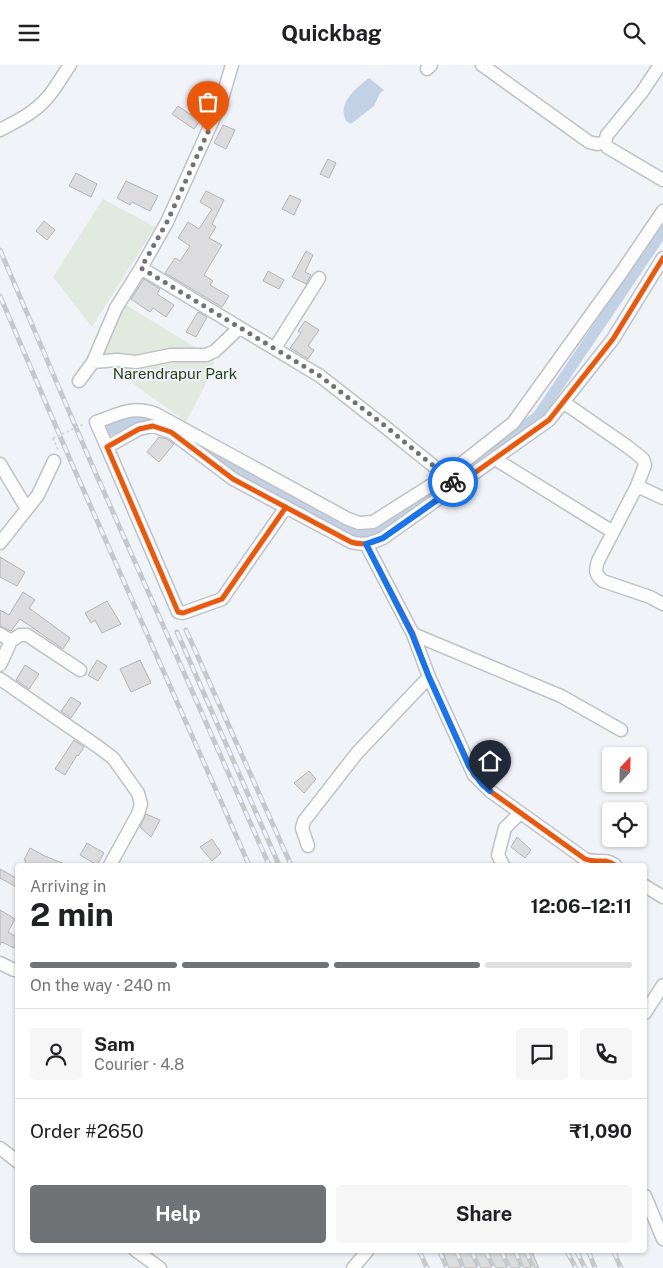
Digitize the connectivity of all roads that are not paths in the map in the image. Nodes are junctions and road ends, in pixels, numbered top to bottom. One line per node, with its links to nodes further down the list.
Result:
1 (70, 65): 5 (street)
2 (232, 65): 10 (street)
3 (482, 65): 6 (street)
4 (660, 65): 6 (street)
5 (0, 130)
6 (605, 142): 7 (street)
7 (663, 180)
8 (663, 211): 21 (street)
9 (663, 258): 16 (street)
10 (141, 268): 12 (street); 14 (street)
11 (319, 278): 13 (street)
12 (238, 328): 13 (street); 14 (street)
13 (275, 348): 21 (street)
14 (93, 362): 15 (street)
15 (79, 381)
16 (563, 402): 19 (street); 22 (street)
17 (107, 447): 21 (street); 25 (street); 25 (street)
18 (57, 458): 26 (street)
19 (495, 459): 23 (street); 27 (street)
20 (0, 464): 26 (street)
21 (447, 475): 23 (street)
22 (638, 485): 24 (street); 27 (street)
23 (457, 486): 29 (street)
24 (663, 498)
25 (286, 507): 29 (street)
26 (28, 509): 28 (street)
27 (613, 532): 30 (street)
28 (0, 543)
29 (366, 544): 32 (street)
30 (663, 604)
31 (0, 634): 33 (street)
32 (412, 634): 36 (street); 38 (street)
33 (11, 641): 34 (street); 35 (street)
34 (0, 665)
35 (80, 670)
36 (429, 677): 39 (street); 40 (street)
37 (0, 679): 41 (street)
38 (621, 730)
39 (520, 813): 42 (street); 43 (street)
40 (308, 846)
41 (111, 863)
42 (501, 863)
43 (610, 863)
44 (647, 887): 45 (street)
45 (663, 897)
46 (0, 963): 47 (street)
47 (14, 970)
48 (663, 987): 49 (street)
49 (647, 1010)
50 (0, 1148): 51 (street)
51 (15, 1160)
52 (647, 1202): 53 (street)
53 (663, 1239)
54 (139, 1253): 56 (street)
55 (366, 1253): 57 (street)
56 (160, 1268)
57 (353, 1268)

